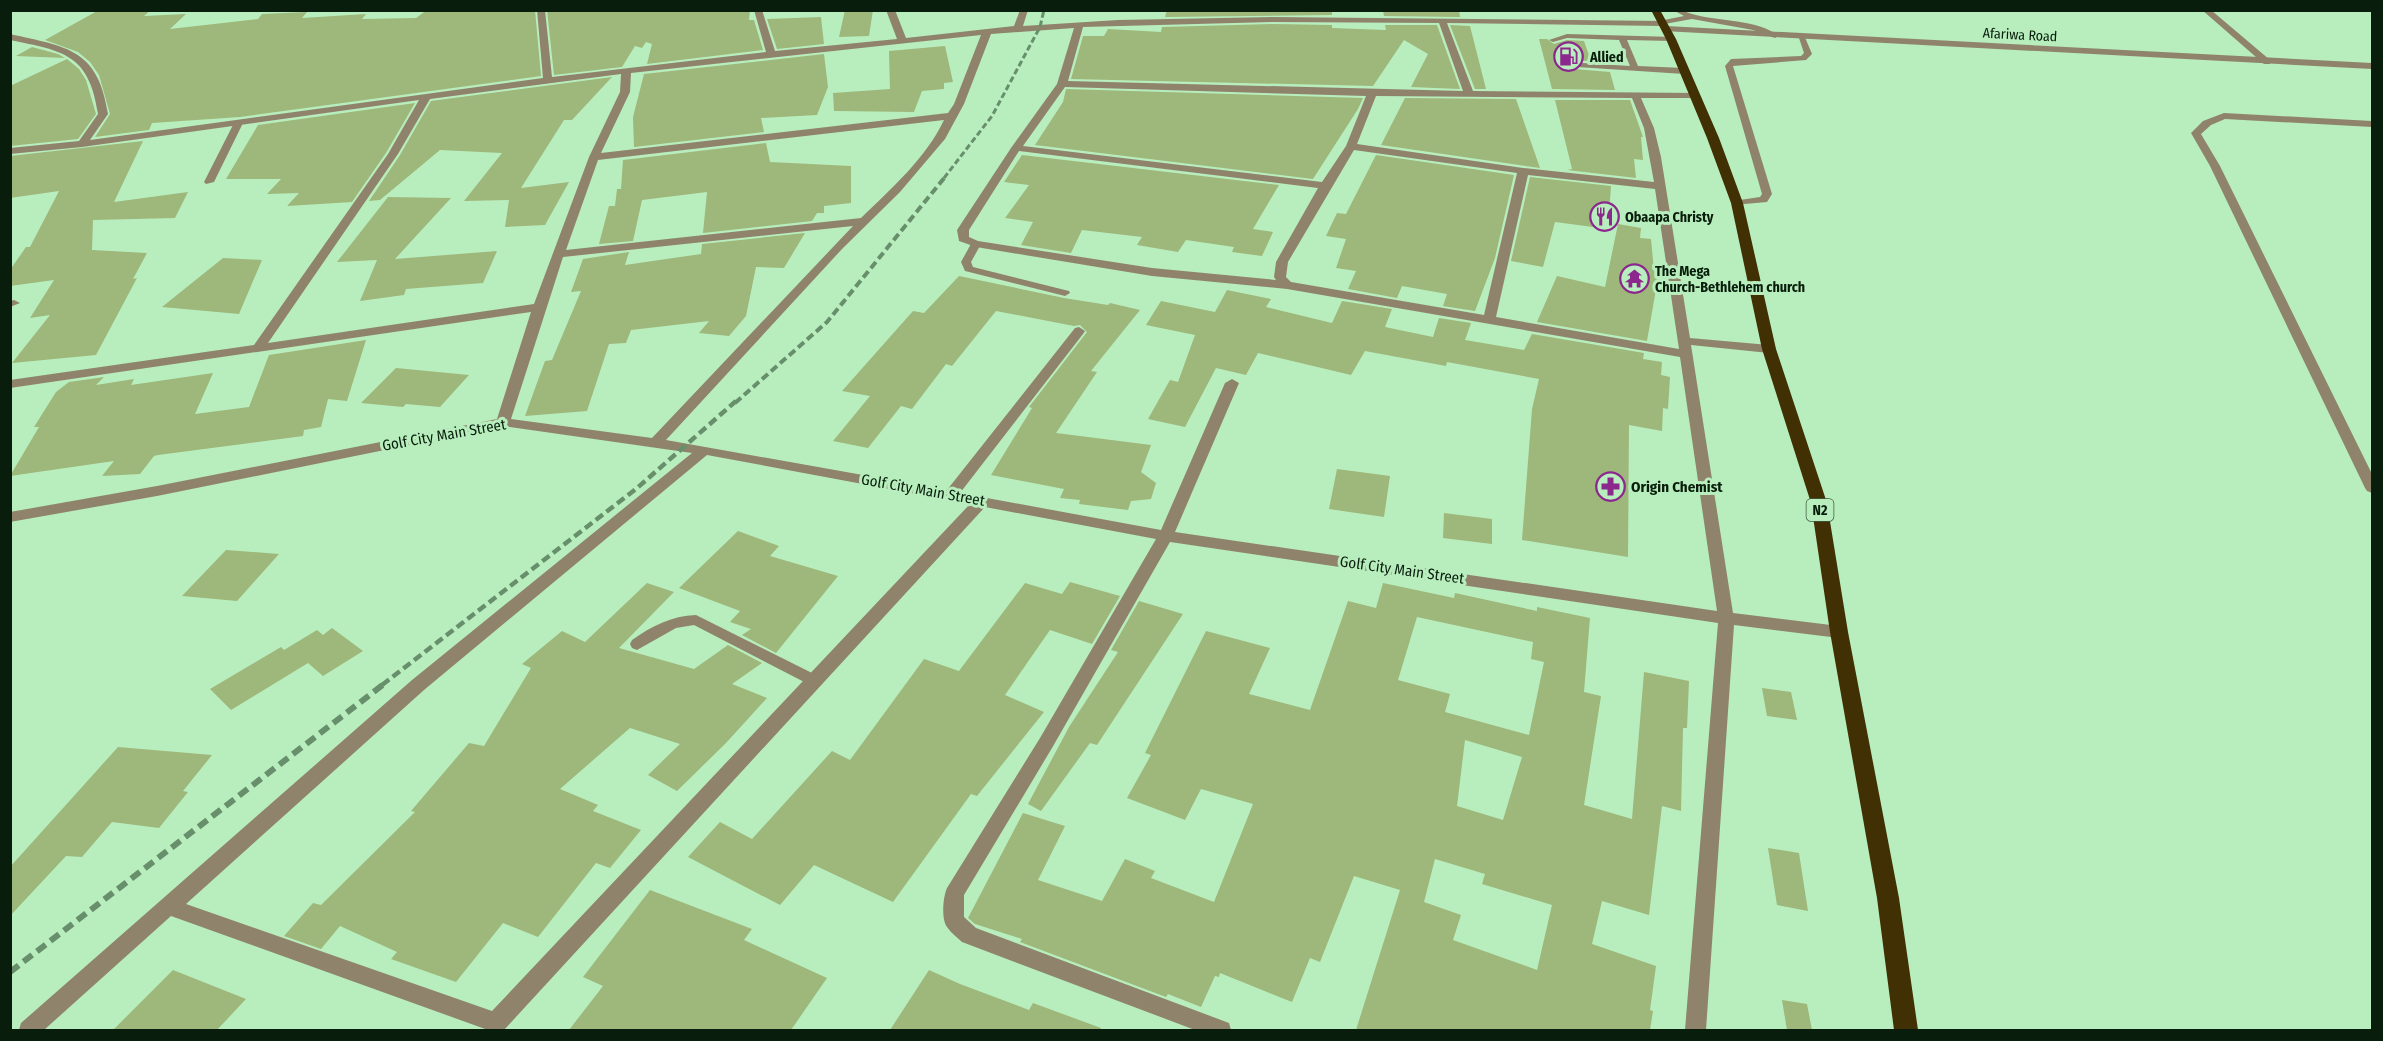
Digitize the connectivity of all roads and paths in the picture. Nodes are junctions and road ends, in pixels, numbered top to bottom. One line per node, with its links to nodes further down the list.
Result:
1 (541, 10): 31 (street)
2 (758, 10): 24 (street)
3 (890, 10): 23 (street)
4 (1024, 10): 16 (street)
5 (1124, 10): 12 (street)
6 (1611, 10): 13 (street)
7 (1677, 10): 11 (lane)
8 (2206, 10): 26 (lane)
9 (1289, 15): 10 (street, Afariwa Road); 12 (street, Afariwa Road)
10 (1437, 17): 13 (street, Afariwa Road); 34 (street)
11 (1694, 17): 15 (lane); 18 (lane)
12 (1120, 22): 14 (street, Afariwa Road)
13 (1616, 23): 15 (street, Afariwa Road)
14 (1079, 25): 16 (street, Afariwa Road); 32 (street)
15 (1664, 25): 18 (street, Afariwa Road); 21 (lane); 29 (highway, N2)
16 (1018, 28): 17 (street, Afariwa Road)
17 (987, 32): 23 (street, Afariwa Road); 38 (street)
18 (1775, 36): 20 (street, Afariwa Road)
19 (10, 37): 41 (street)
20 (1801, 37): 26 (street, Afariwa Road); 50 (lane)
21 (1622, 38): 22 (lane); 28 (lane)
22 (1553, 40)
23 (903, 41): 24 (street, Afariwa Road)
24 (771, 53): 30 (street, Afariwa Road)
25 (1558, 58): 28 (lane)
26 (2267, 62): 27 (street, Afariwa Road)
27 (2373, 66)
28 (1635, 68): 29 (lane)
29 (1684, 70): 36 (highway, N2)
30 (626, 72): 31 (street, Afariwa Road); 45 (street)
31 (548, 80): 37 (street, Afariwa Road)
32 (1062, 84): 33 (street); 43 (street)
33 (1372, 93): 34 (street); 42 (street)
34 (1468, 93): 35 (street)
35 (1635, 94): 36 (street); 49 (street)
36 (1694, 95): 50 (highway, N2)
37 (426, 97): 39 (street, Afariwa Road); 59 (street)
38 (951, 116): 45 (street); 51 (street)
39 (238, 123): 41 (street, Afariwa Road); 47 (lane)
40 (2373, 124): 67 (street)
41 (82, 144): 44 (street, Afariwa Road)
42 (1351, 146): 46 (street); 48 (street)
43 (1016, 147): 48 (street); 52 (street)
44 (10, 151)
45 (594, 157): 53 (street)
46 (1523, 171): 49 (street); 57 (street)
47 (209, 182)
48 (1325, 186): 54 (street)
49 (1660, 186): 60 (street)
50 (1737, 203): 61 (highway, N2)
51 (867, 220): 53 (street); 65 (street)
52 (976, 244): 54 (street); 55 (lane)
53 (558, 254): 56 (street)
54 (1287, 285): 57 (street)
55 (1065, 293)
56 (539, 307): 59 (street); 64 (street)
57 (1489, 320): 60 (street)
58 (1079, 331): 68 (street)
59 (258, 348): 63 (street)
60 (1686, 348): 61 (street); 72 (street)
61 (1769, 349): 73 (highway, N2)
62 (1232, 383): 71 (street)
63 (10, 384)
64 (503, 422): 65 (street, Golf City Main Street); 70 (street, Golf City Main Street)
65 (655, 443): 66 (street, Golf City Main Street)
66 (704, 450): 68 (street, Golf City Main Street); 76 (street)
67 (2373, 488)
68 (950, 496): 69 (street, Golf City Main Street)
69 (982, 501): 71 (street, Golf City Main Street); 75 (street)
70 (10, 517)
71 (1166, 536): 72 (street, Golf City Main Street); 79 (street)
72 (1726, 618): 73 (street, Golf City Main Street); 80 (street)
73 (1839, 633): 81 (highway, N2)
74 (637, 644): 75 (lane)
75 (815, 681): 77 (street)
76 (170, 907): 77 (street); 78 (street)
77 (494, 1027)
78 (29, 1030)
79 (1221, 1030)
80 (1696, 1030)
81 (1906, 1030)

